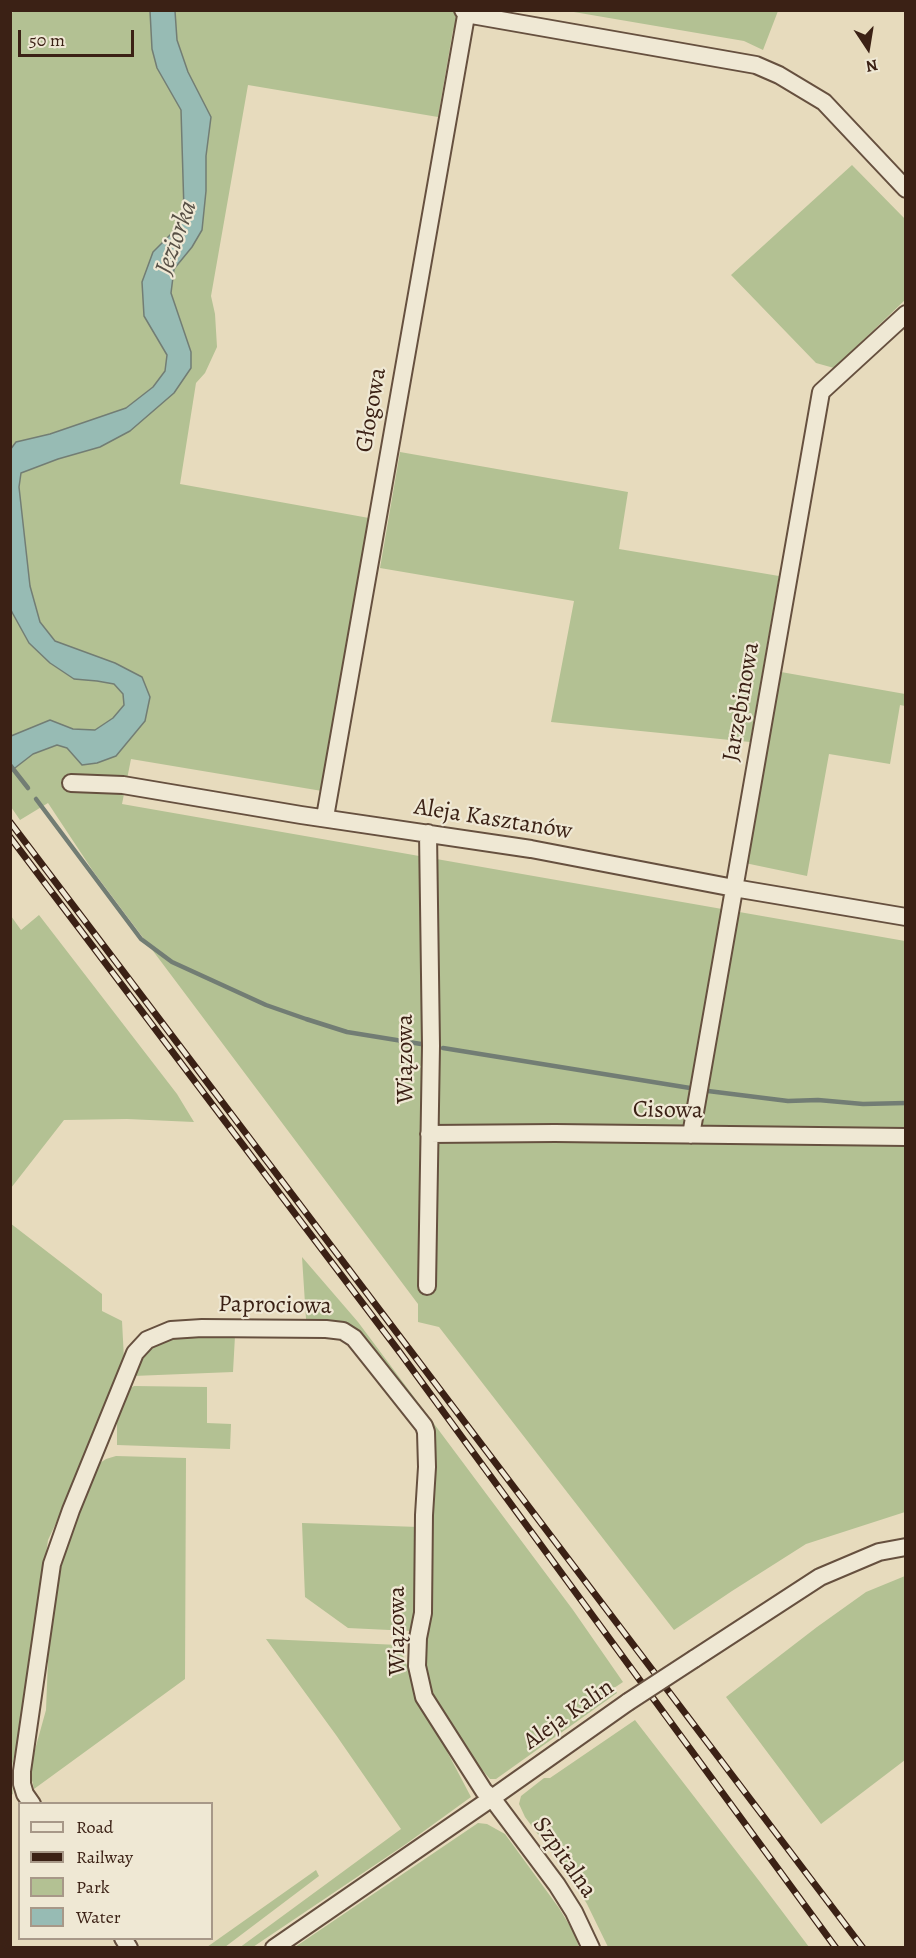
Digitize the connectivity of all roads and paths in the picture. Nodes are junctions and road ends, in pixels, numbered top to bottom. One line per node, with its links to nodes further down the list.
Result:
1 (465, 12): 2 (street); 5 (street, Głogowa)
2 (906, 189)
3 (906, 314): 7 (street, Jarzębinowa)
4 (71, 783): 5 (street, Aleja Kasztanów)
5 (325, 817): 6 (street, Aleja Kasztanów)
6 (428, 833): 7 (street, Aleja Kasztanów); 9 (street, Wiązowa)
7 (734, 888): 8 (street, Aleja Kasztanów); 10 (street, Jarzębinowa)
8 (906, 917)
9 (429, 1134): 10 (street, Cisowa); 12 (street, Wiązowa)
10 (691, 1135): 11 (street, Cisowa)
11 (906, 1137)
12 (427, 1286)
13 (427, 1443): 15 (street, Wiązowa); 16 (street, Paprociowa)
14 (906, 1547): 15 (street, Aleja Kalin, bridge)
15 (492, 1798): 17 (street, Aleja Kalin); 18 (street, Szpitalna)
16 (29, 1799)
17 (274, 1947)
18 (591, 1947)

